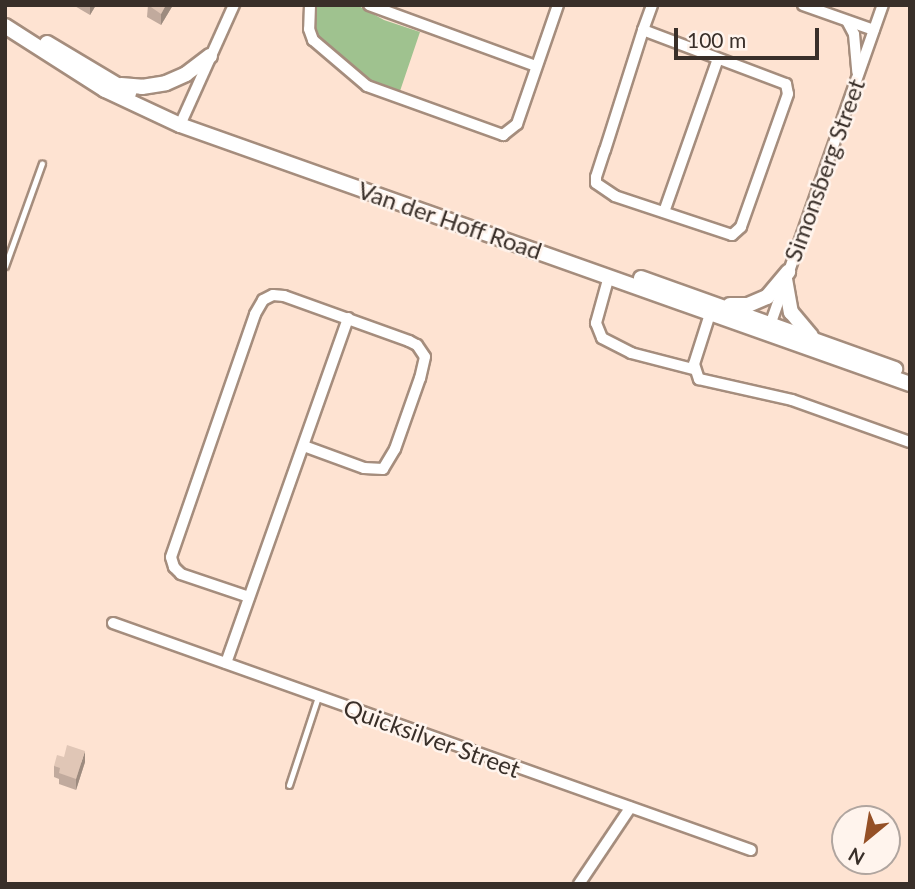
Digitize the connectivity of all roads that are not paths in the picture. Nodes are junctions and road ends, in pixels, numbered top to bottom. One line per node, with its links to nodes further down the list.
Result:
1 (234, 5): 13 (street)
2 (310, 5): 15 (street)
3 (369, 5): 15 (street)
4 (558, 5): 15 (street)
5 (652, 5): 11 (street)
6 (803, 5): 9 (street)
7 (883, 5): 12 (street, Simonsberg Street)
8 (5, 17): 17 (main road, Van der Hoff Road)
9 (847, 20): 12 (street); 16 (street)
10 (5, 26): 18 (main road, Van der Hoff Road)
11 (643, 30): 14 (street); 20 (street)
12 (874, 30): 16 (street, Simonsberg Street)
13 (210, 56): 17 (main road); 18 (street)
14 (718, 58): 20 (street); 20 (street)
15 (536, 66)
16 (856, 83): 22 (street, Simonsberg Street)
17 (116, 85): 18 (main road, Van der Hoff Road)
18 (182, 121): 23 (main road, Van der Hoff Road); 24 (main road, Van der Hoff Road)
19 (42, 163): 21 (lane)
20 (664, 212)
21 (5, 266)
22 (787, 275): 24 (main road); 26 (street, Simonsberg Street); 27 (main road)
23 (609, 276): 24 (main road, Van der Hoff Road); 28 (street)
24 (714, 309): 26 (main road, Van der Hoff Road); 28 (street)
25 (348, 318): 32 (street); 32 (street); 33 (street)
26 (768, 329): 27 (main road, Van der Hoff Road); 30 (main road, Van der Hoff Road)
27 (814, 339): 29 (main road, Van der Hoff Road)
28 (693, 369): 31 (street)
29 (910, 374)
30 (910, 384)
31 (910, 442)
32 (304, 446): 33 (street)
33 (248, 597): 35 (street)
34 (113, 623): 35 (street, Quicksilver Street)
35 (226, 663): 36 (street, Quicksilver Street)
36 (318, 697): 37 (lane); 38 (street, Quicksilver Street)
37 (289, 785)
38 (630, 808): 39 (street, Quicksilver Street); 40 (street)
39 (751, 850)
40 (579, 884)

